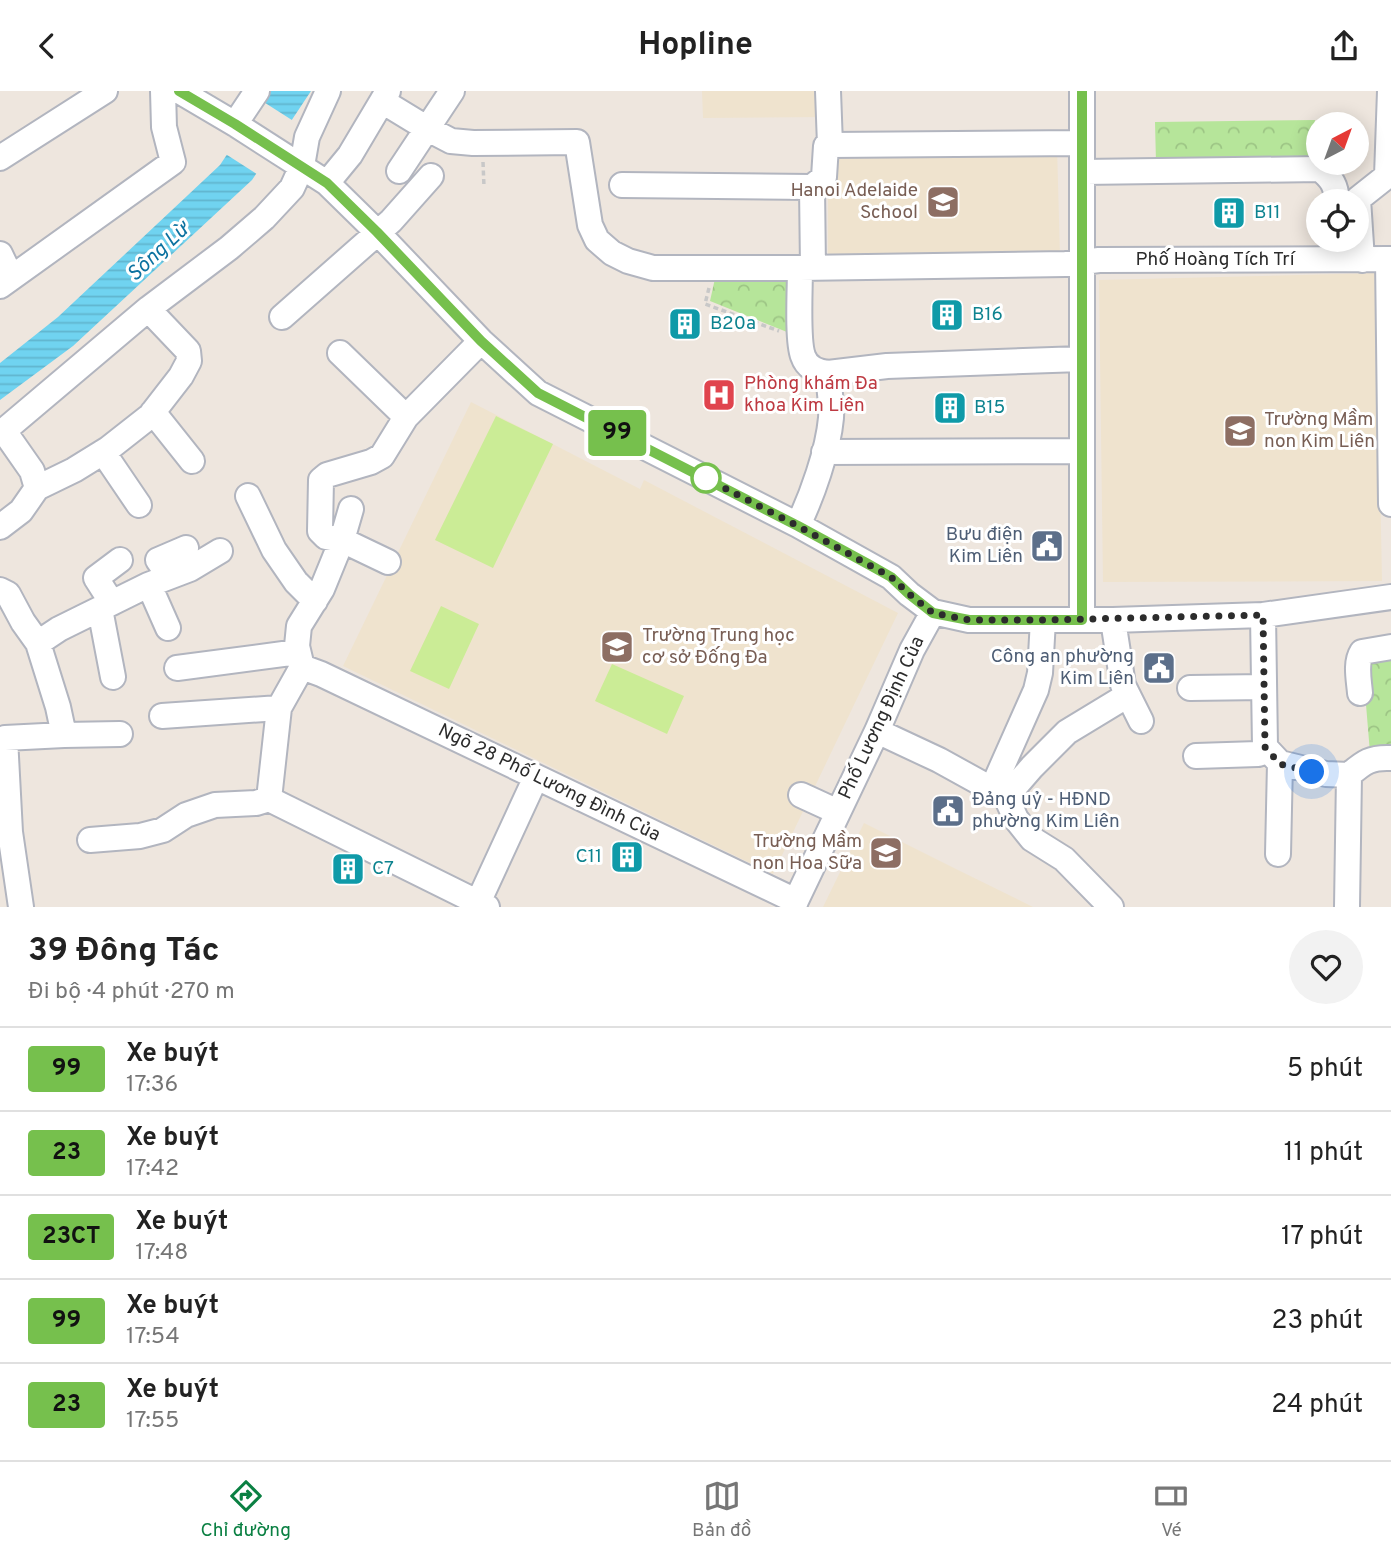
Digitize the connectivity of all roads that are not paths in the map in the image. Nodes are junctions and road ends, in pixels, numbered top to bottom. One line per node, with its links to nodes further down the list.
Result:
1 (105, 91): 14 (street)
2 (257, 91): 10 (street)
3 (328, 91): 15 (street)
4 (452, 91): 11 (street)
5 (828, 91): 13 (street)
6 (1082, 91): 12 (street)
7 (178, 92): 10 (street); 30 (street)
8 (385, 96): 11 (street); 21 (street)
9 (1390, 99): 19 (street)
10 (235, 124): 15 (street)
11 (428, 129): 16 (street); 29 (street, Phố Hoàng Tích Trí)
12 (1082, 143): 13 (street); 17 (street)
13 (830, 145): 20 (street)
14 (0, 159)
15 (293, 161): 21 (street); 31 (street)
16 (399, 171)
17 (1082, 172): 23 (street); 28 (street)
18 (432, 176): 24 (street)
19 (1389, 176): 25 (street)
20 (818, 182): 22 (street); 29 (street)
21 (327, 183): 24 (street)
22 (622, 185)
23 (1336, 189)
24 (377, 232): 32 (street); 33 (street)
25 (1346, 253): 27 (street, Phố Hoàng Tích Trí); 28 (street, Phố Hoàng Tích Trí)
26 (0, 254): 30 (street)
27 (1390, 258): 46 (street)
28 (1081, 261): 29 (street, Phố Hoàng Tích Trí); 35 (street)
29 (807, 268): 36 (street)
30 (6, 282)
31 (148, 309): 37 (street); 39 (street)
32 (282, 317)
33 (481, 341): 38 (street); 49 (street)
34 (340, 353): 38 (street)
35 (1081, 359): 36 (street); 40 (street)
36 (828, 373): 42 (street)
37 (153, 412): 41 (street); 43 (street)
38 (406, 418): 51 (street)
39 (2, 432): 44 (street)
40 (1082, 451): 42 (street); 64 (street)
41 (103, 452): 44 (street); 47 (street)
42 (824, 452): 49 (street)
43 (192, 461)
44 (37, 488): 50 (street)
45 (248, 496): 59 (street)
46 (1391, 504)
47 (139, 505)
48 (351, 509): 51 (street)
49 (798, 526): 61 (street)
50 (0, 527)
51 (342, 540): 55 (street); 59 (street)
52 (186, 548): 56 (street)
53 (220, 551): 56 (street)
54 (120, 559): 60 (street)
55 (388, 562)
56 (159, 581): 60 (street); 66 (street)
57 (0, 590): 67 (street)
58 (1391, 597): 62 (street, Phố Lương Định Của)
59 (314, 601): 69 (street)
60 (106, 606): 67 (street); 71 (street)
61 (933, 613): 63 (street, Phố Lương Định Của); 79 (street, Phố Lương Định Của)
62 (1263, 615): 65 (street, Phố Lương Định Của); 72 (street)
63 (1044, 620): 64 (street, Phố Lương Định Của); 88 (street)
64 (1082, 620): 65 (street, Phố Lương Định Của)
65 (1113, 620): 75 (street)
66 (168, 628)
67 (38, 643): 81 (street)
68 (1391, 647): 74 (street)
69 (300, 659): 70 (street); 76 (street); 87 (street, Ngõ 28 Phố Lương Đình Của)
70 (177, 668)
71 (113, 677)
72 (1264, 687): 73 (street); 84 (street)
73 (1190, 688)
74 (1360, 693)
75 (1129, 695): 78 (street); 88 (street)
76 (279, 708): 77 (street); 90 (street)
77 (162, 716)
78 (1141, 721)
79 (877, 731): 88 (street); 91 (street, Phố Lương Định Của)
80 (120, 734): 81 (street)
81 (64, 735): 82 (street)
82 (2, 739): 93 (street)
83 (1196, 756): 84 (street)
84 (1274, 757): 86 (street); 94 (street)
85 (1391, 758): 86 (street)
86 (1349, 775): 99 (street)
87 (537, 777): 95 (street, Ngõ 28 Phố Lương Đình Của); 96 (street)
88 (999, 793): 98 (street)
89 (801, 795): 91 (street)
90 (269, 799): 92 (street); 96 (street)
91 (838, 812): 95 (street, Phố Lương Định Của)
92 (90, 840)
93 (6, 848): 97 (street)
94 (1278, 854)
95 (794, 904)
96 (481, 906)
97 (21, 907)
98 (1111, 907)
99 (1347, 907)

